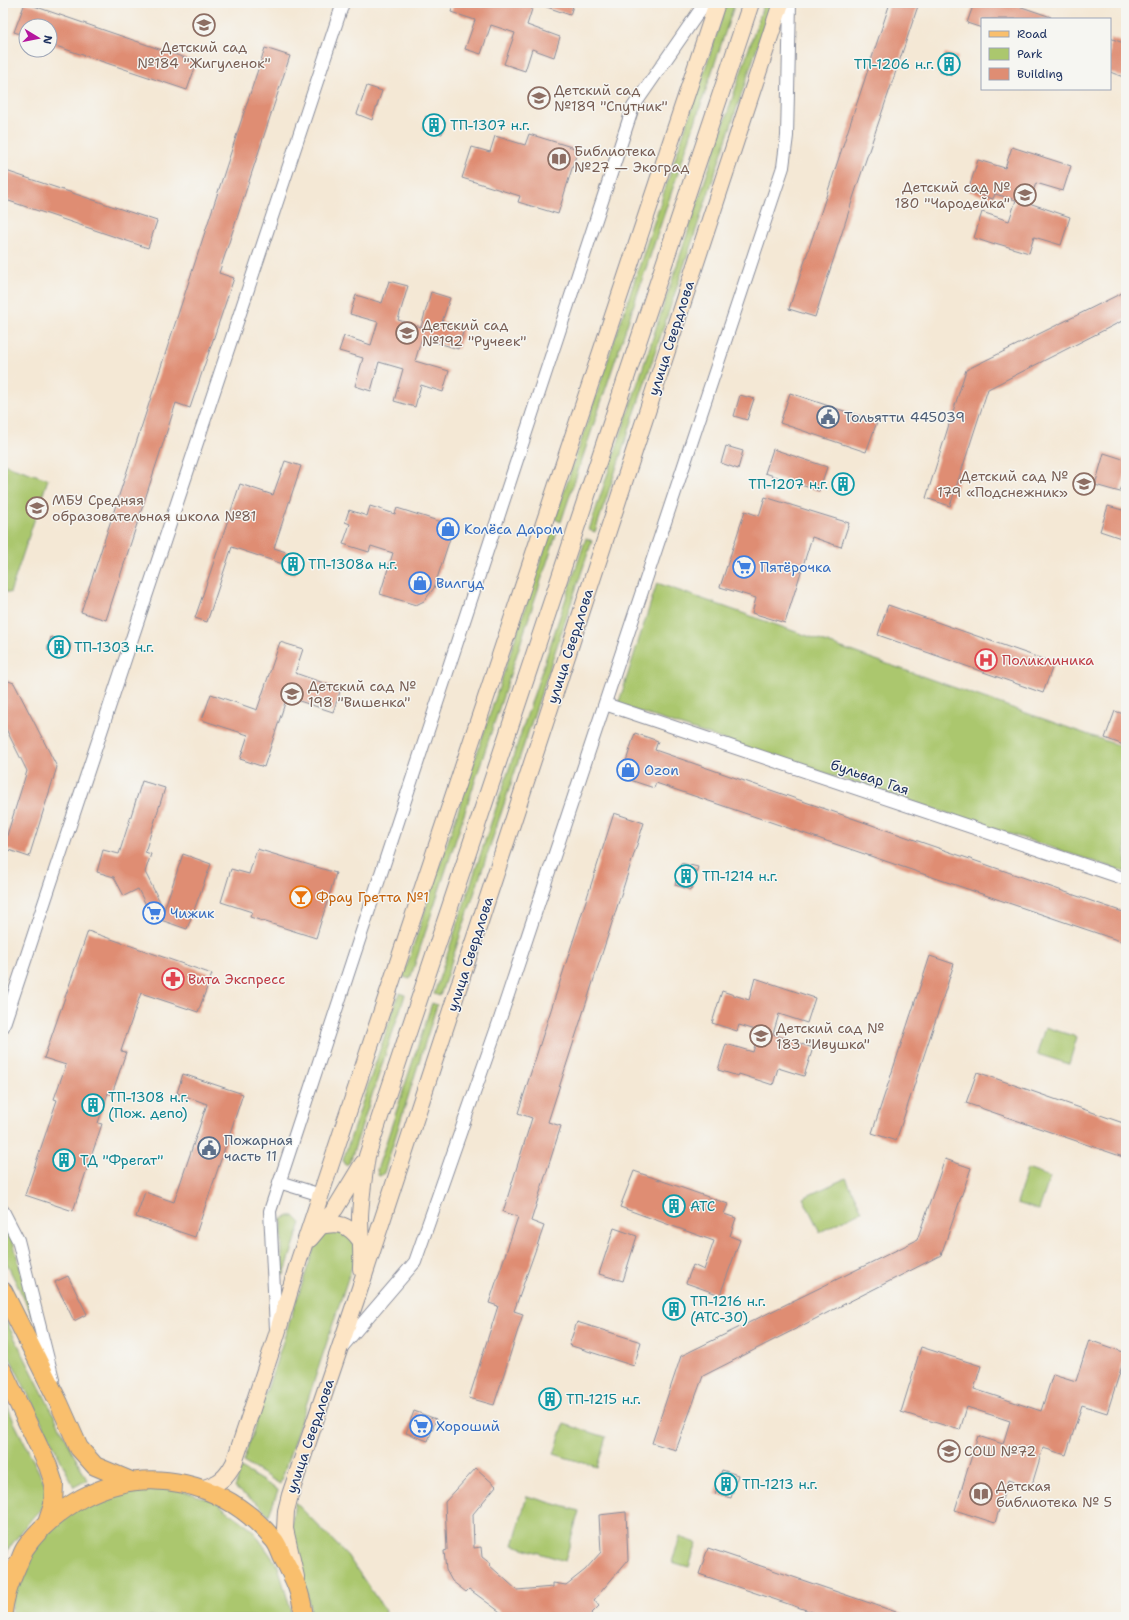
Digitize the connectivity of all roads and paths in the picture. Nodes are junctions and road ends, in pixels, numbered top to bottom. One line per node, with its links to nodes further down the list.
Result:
1 (343, 3): 9 (street)
2 (705, 3): 11 (street)
3 (717, 3): 12 (main road, улица Свердлова)
4 (750, 3): 10 (main road, улица Свердлова)
5 (781, 3): 17 (main road, улица Свердлова)
6 (790, 3): 7 (street)
7 (605, 704): 8 (street, бульвар Гая); 20 (street)
8 (1126, 879)
9 (3, 1027)
10 (366, 1156): 14 (main road, улица Свердлова); 15 (main road, улица Свердлова)
11 (279, 1182): 12 (street); 19 (street)
12 (321, 1195): 16 (main road, улица Свердлова)
13 (3, 1211): 24 (street)
14 (320, 1226): 15 (main road); 16 (main road, улица Свердлова)
15 (360, 1240): 17 (main road, улица Свердлова)
16 (299, 1260): 19 (main road, улица Свердлова)
17 (360, 1288): 20 (main road, улица Свердлова)
18 (3, 1291): 24 (main road)
19 (276, 1336): 26 (main road, улица Свердлова)
20 (338, 1351): 28 (main road, улица Свердлова)
21 (3, 1371): 23 (main road)
22 (3, 1384): 23 (street)
23 (19, 1403): 27 (main road)
24 (59, 1403): 25 (main road)
25 (131, 1481): 26 (main road); 27 (main road)
26 (204, 1488): 28 (main road)
27 (47, 1523): 30 (main road)
28 (298, 1586): 29 (main road)
29 (304, 1613)
30 (3, 1616)

